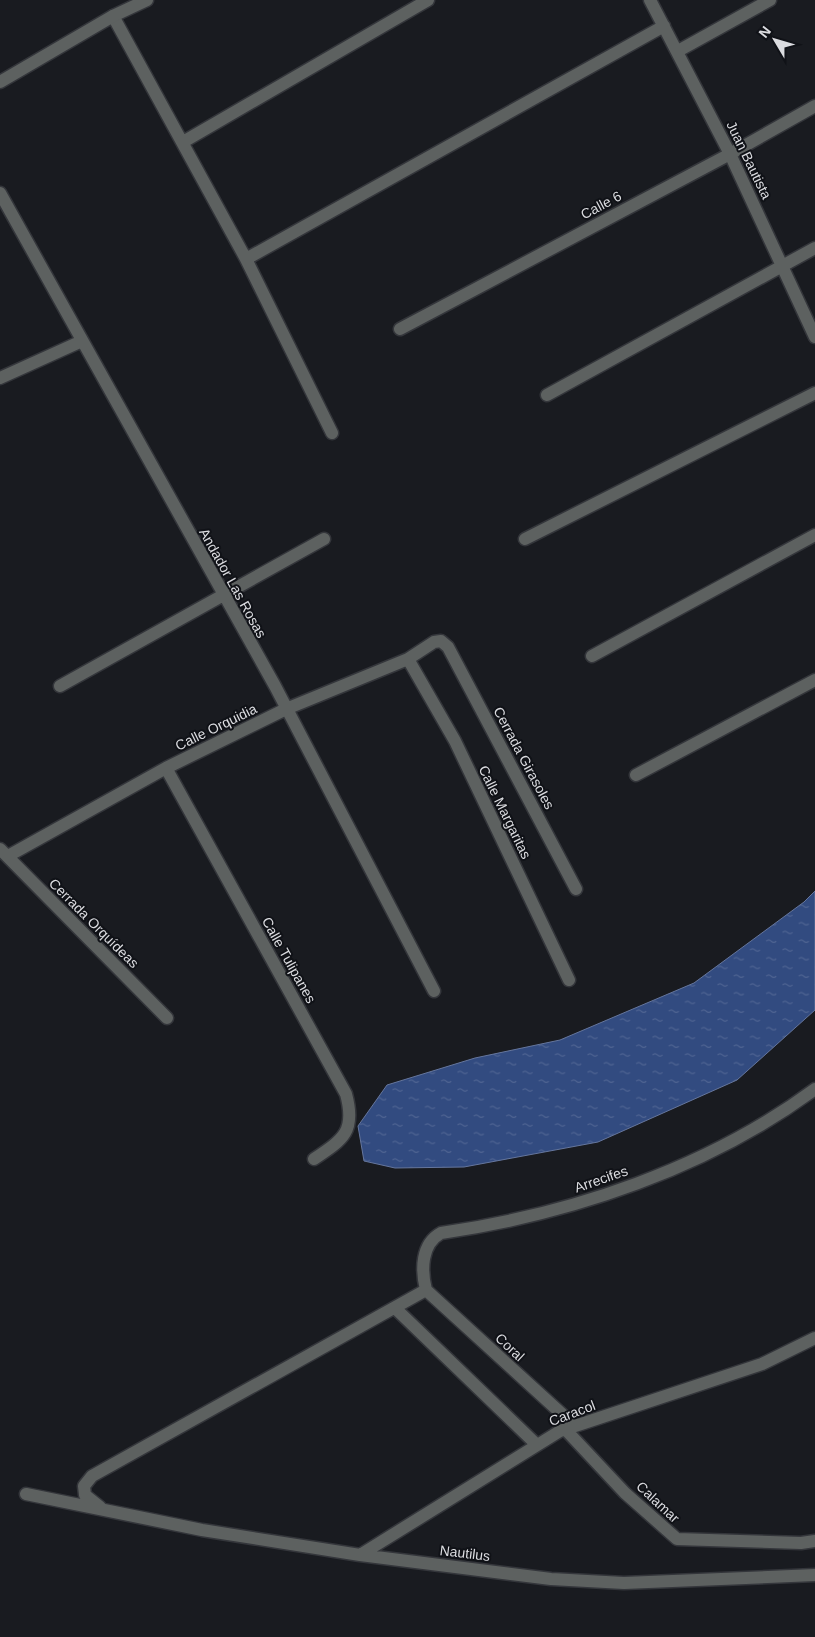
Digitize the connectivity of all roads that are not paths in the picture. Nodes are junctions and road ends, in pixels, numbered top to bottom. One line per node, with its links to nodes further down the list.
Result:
1 (147, 0): 5 (street)
2 (428, 0): 10 (street)
3 (650, 0): 6 (street, Juan Bautista)
4 (770, 0): 7 (street)
5 (113, 16): 8 (street); 10 (street)
6 (664, 26): 7 (street, Juan Bautista); 14 (street)
7 (678, 52): 11 (street, Juan Bautista)
8 (0, 82)
9 (815, 106): 11 (street, Calle 6)
10 (183, 142): 14 (street)
11 (730, 154): 15 (street, Juan Bautista); 16 (street, Calle 6)
12 (0, 192): 18 (street, Andador Las Rosas)
13 (815, 248): 15 (street)
14 (246, 259): 22 (street)
15 (783, 266): 17 (street, Juan Bautista); 21 (street)
16 (400, 329)
17 (815, 337)
18 (82, 341): 19 (street); 26 (street, Andador Las Rosas)
19 (0, 378)
20 (815, 393): 25 (street)
21 (547, 395)
22 (332, 433)
23 (815, 535): 28 (street)
24 (324, 539): 26 (street)
25 (525, 539)
26 (223, 595): 31 (street); 32 (street, Andador Las Rosas)
27 (444, 642): 29 (street, Calle Orquidia); 36 (street, Cerrada Girasoles)
28 (592, 656)
29 (408, 659): 32 (street, Calle Orquidia); 37 (street, Calle Margaritas)
30 (815, 680): 34 (street)
31 (60, 686)
32 (286, 709): 33 (street, Calle Orquidia); 38 (street, Andador Las Rosas)
33 (166, 768): 35 (street, Calle Orquidia); 41 (street, Calle Tulipanes)
34 (636, 775)
35 (4, 853): 39 (street, Cerrada Orquídeas)
36 (576, 889)
37 (569, 980)
38 (434, 991)
39 (167, 1018)
40 (815, 1090): 42 (street, Arrecifes)
41 (314, 1159)
42 (426, 1290): 43 (street, Nautilus); 45 (street, Coral)
43 (395, 1308): 46 (street); 48 (street, Nautilus)
44 (815, 1338): 45 (street, Caracol)
45 (569, 1427): 46 (street, Caracol); 49 (street, Calamar)
46 (537, 1445): 50 (street, Caracol)
47 (26, 1494): 48 (street, Nautilus)
48 (114, 1512): 50 (street, Nautilus)
49 (815, 1541)
50 (360, 1555): 51 (street, Nautilus)
51 (815, 1575)

